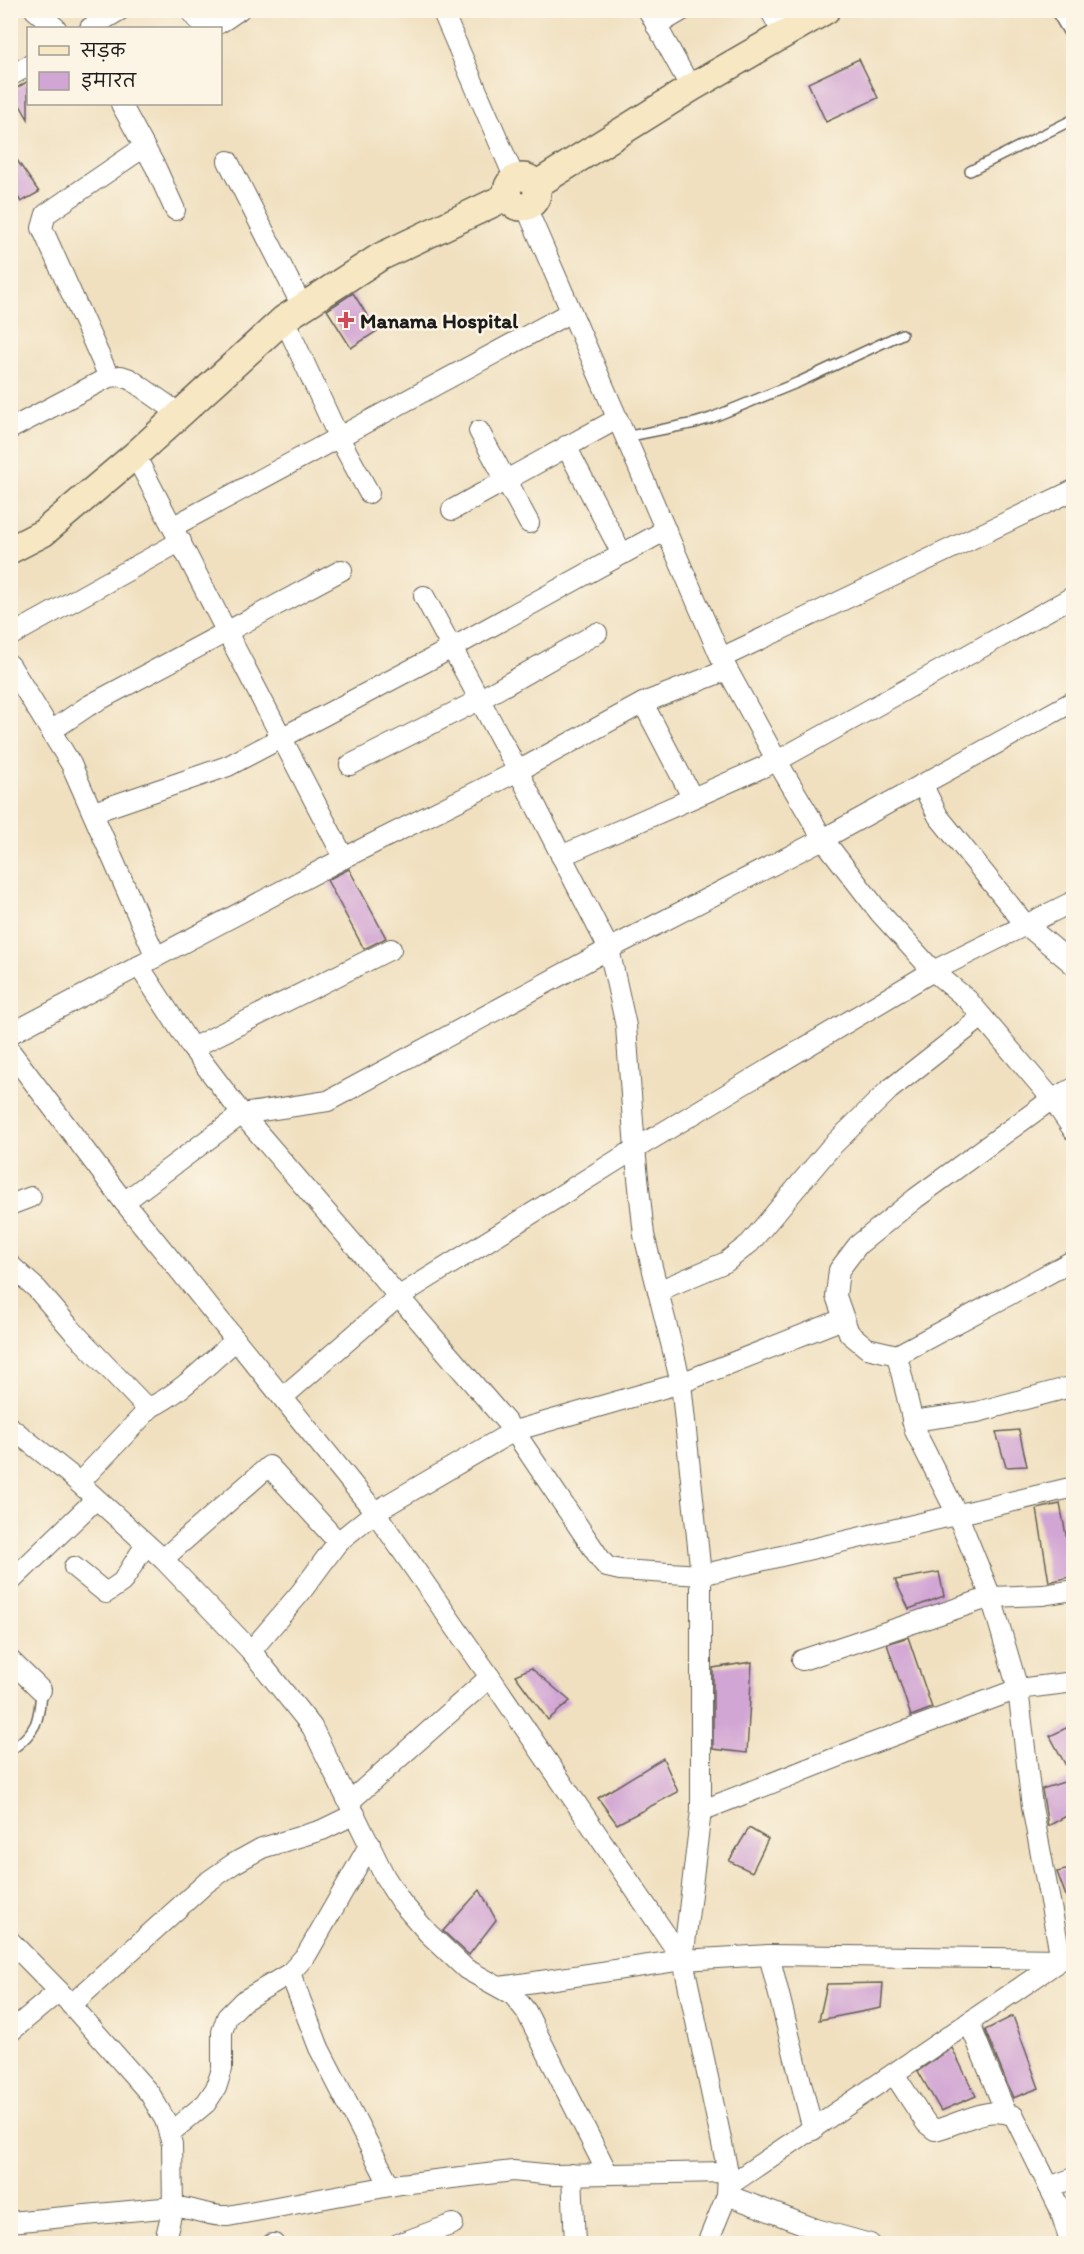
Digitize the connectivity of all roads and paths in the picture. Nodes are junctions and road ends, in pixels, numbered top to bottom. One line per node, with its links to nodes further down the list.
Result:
1 (35, 10): 11 (street)
2 (190, 10): 3 (street)
3 (239, 10)
4 (442, 10): 23 (street)
5 (683, 10): 10 (street)
6 (770, 10): 13 (street)
7 (826, 10): 13 (street)
8 (1055, 10): 14 (lane)
9 (118, 11): 12 (street)
10 (652, 18): 17 (street)
11 (55, 27)
12 (92, 27)
13 (784, 35): 17 (street)
14 (1074, 42)
15 (27, 67): 16 (street)
16 (10, 76)
17 (691, 88): 23 (street)
18 (123, 105): 20 (street)
19 (1074, 118): 22 (lane)
20 (144, 147): 24 (street); 28 (street)
21 (228, 161): 26 (street)
22 (970, 171)
23 (521, 192): 25 (street); 26 (street)
24 (175, 210)
25 (571, 312): 30 (street); 33 (street)
26 (294, 314): 29 (street); 33 (street)
27 (902, 334): 30 (lane)
28 (109, 377): 29 (street); 31 (street)
29 (180, 414): 35 (street)
30 (621, 428): 34 (street); 41 (street)
31 (10, 429)
32 (479, 431): 36 (street)
33 (338, 436): 38 (street); 42 (street)
34 (566, 446): 36 (street); 44 (street)
35 (135, 455): 42 (street); 43 (street)
36 (505, 480): 39 (street); 40 (street)
37 (1074, 490): 53 (street)
38 (369, 493)
39 (452, 510)
40 (529, 523)
41 (666, 530): 44 (street); 53 (street)
42 (177, 534): 48 (street); 50 (street)
43 (10, 550)
44 (622, 554): 51 (street)
45 (342, 570): 48 (street)
46 (424, 596): 51 (street)
47 (1074, 596): 59 (street)
48 (228, 632): 57 (street); 58 (street)
49 (597, 633): 54 (street)
50 (10, 636)
51 (452, 648): 54 (street); 58 (street)
52 (10, 664): 57 (street)
53 (724, 664): 56 (street); 59 (street)
54 (479, 700): 60 (street); 61 (street)
55 (1074, 701): 62 (street)
56 (643, 703): 61 (street); 63 (street)
57 (51, 731): 64 (street)
58 (282, 737): 64 (street); 67 (street)
59 (777, 761): 63 (street); 65 (street)
60 (350, 765)
61 (518, 771): 66 (street); 67 (street)
62 (922, 784): 65 (street); 69 (street)
63 (692, 797): 66 (street)
64 (94, 812): 72 (street)
65 (823, 839): 71 (street); 75 (street)
66 (561, 856): 71 (street)
67 (344, 858): 72 (street)
68 (1074, 901): 69 (street)
69 (1025, 924): 73 (street); 75 (street)
70 (391, 949): 78 (street)
71 (609, 949): 82 (street); 84 (street)
72 (156, 957): 74 (street)
73 (1074, 964)
74 (139, 966): 77 (street); 78 (street)
75 (933, 970): 76 (street); 84 (street)
76 (982, 1017): 81 (street); 90 (street)
77 (10, 1034)
78 (192, 1048): 82 (street)
79 (10, 1051): 86 (street)
80 (1074, 1088): 81 (street)
81 (1052, 1099): 83 (street); 92 (street)
82 (242, 1114): 86 (street); 91 (street)
83 (1074, 1131)
84 (635, 1149): 90 (street); 91 (street)
85 (31, 1197): 87 (street)
86 (124, 1202): 93 (street)
87 (10, 1205)
88 (1074, 1260): 94 (street)
89 (10, 1265): 98 (street)
90 (658, 1291): 95 (street)
91 (398, 1297): 97 (street); 101 (street)
92 (843, 1319): 94 (street); 95 (street)
93 (236, 1340): 97 (street); 98 (street)
94 (897, 1355): 99 (street)
95 (681, 1383): 101 (street); 111 (street)
96 (1074, 1386): 99 (street)
97 (283, 1397): 105 (street)
98 (151, 1407): 102 (street)
99 (912, 1421): 106 (street)
100 (10, 1426): 102 (street)
101 (514, 1431): 105 (street); 111 (street)
102 (79, 1483): 104 (street)
103 (1071, 1490): 106 (street)
104 (96, 1499): 108 (street); 112 (street)
105 (375, 1512): 107 (street); 118 (street)
106 (958, 1516): 111 (street); 114 (street)
107 (338, 1542): 109 (street); 115 (street)
108 (146, 1545): 109 (street); 110 (street)
109 (163, 1559): 115 (street)
110 (74, 1567)
111 (701, 1575): 124 (street)
112 (10, 1582)
113 (1074, 1590): 114 (street)
114 (991, 1597): 117 (street); 120 (street)
115 (251, 1651): 123 (street)
116 (10, 1660): 121 (street)
117 (802, 1660)
118 (490, 1677): 123 (street); 129 (street)
119 (1074, 1682): 120 (street)
120 (1018, 1689): 124 (street); 128 (street)
121 (40, 1690): 122 (lane)
122 (10, 1751)
123 (352, 1808): 125 (street); 132 (street)
124 (701, 1811): 129 (street)
125 (370, 1844): 130 (street); 131 (street)
126 (10, 1941): 132 (street)
127 (769, 1955): 128 (street); 129 (street); 137 (street)
128 (1067, 1955): 133 (street)
129 (682, 1960): 131 (street); 142 (street)
130 (290, 1973): 138 (street); 143 (street)
131 (500, 1987): 140 (street)
132 (65, 1998): 134 (street); 138 (street)
133 (969, 2022): 135 (street); 136 (street)
134 (10, 2032)
135 (894, 2074): 136 (street); 137 (street)
136 (1006, 2113): 144 (street)
137 (813, 2130): 142 (street)
138 (170, 2133): 145 (street)
139 (572, 2174): 140 (street); 143 (street); 151 (street)
140 (608, 2174): 142 (street)
141 (1074, 2178): 144 (street)
142 (728, 2184): 148 (street); 152 (street)
143 (390, 2186): 145 (street)
144 (1048, 2187): 154 (street)
145 (173, 2207): 146 (street); 149 (street)
146 (10, 2222)
147 (453, 2224): 150 (street)
148 (812, 2236): 153 (street)
149 (164, 2244)
150 (398, 2244)
151 (575, 2244)
152 (707, 2244)
153 (870, 2244)
154 (1071, 2244)

